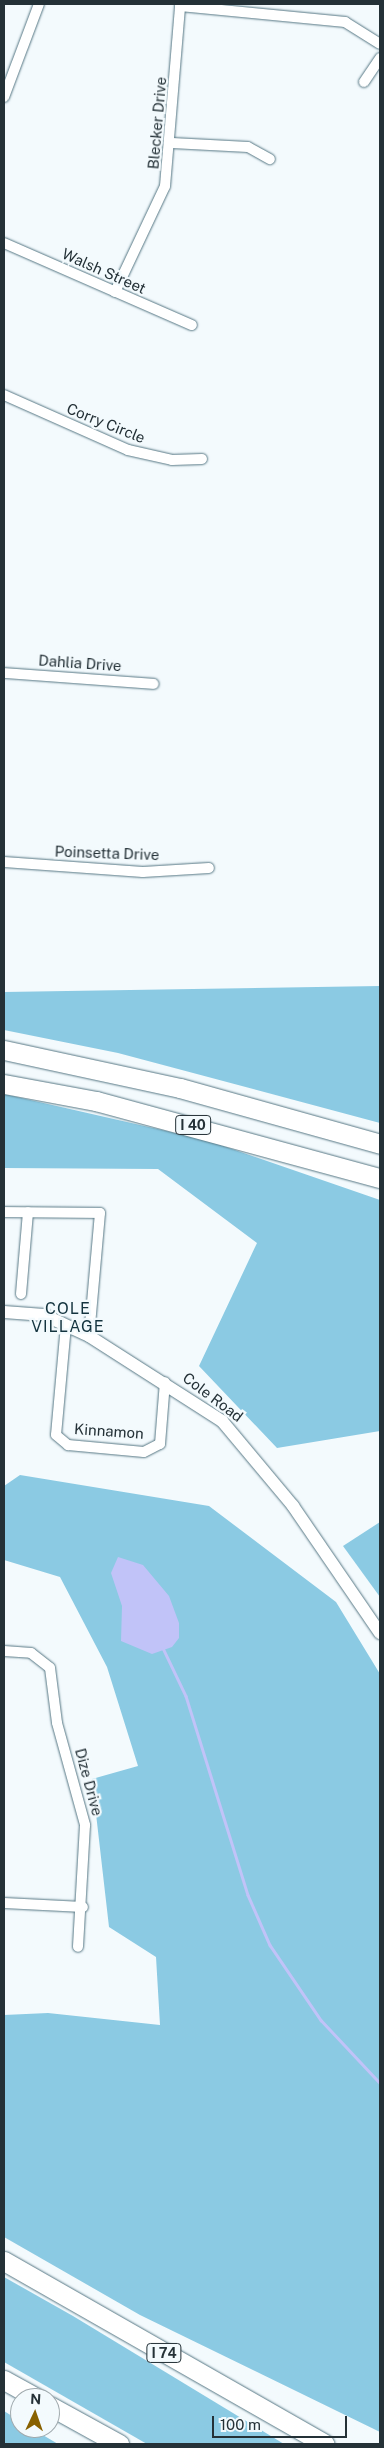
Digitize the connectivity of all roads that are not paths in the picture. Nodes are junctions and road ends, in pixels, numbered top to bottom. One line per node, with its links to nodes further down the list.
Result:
1 (39, 4): 5 (street)
2 (380, 44): 6 (street, Blecker Drive)
3 (380, 58): 4 (street)
4 (364, 82)
5 (4, 97)
6 (172, 143): 7 (street); 9 (street, Blecker Drive)
7 (270, 159)
8 (4, 243): 9 (street, Walsh Street)
9 (115, 292): 10 (street, Walsh Street)
10 (192, 325)
11 (4, 395): 12 (street, Corry Circle)
12 (202, 459)
13 (4, 673): 14 (street, Dahlia Drive)
14 (154, 684)
15 (4, 862): 16 (street, Poinsetta Drive)
16 (209, 868)
17 (4, 1050): 19 (highway, I 40)
18 (4, 1084): 20 (highway, I 40)
19 (380, 1144)
20 (380, 1178)
21 (4, 1212): 22 (street)
22 (28, 1212): 23 (street); 26 (street)
23 (21, 1294)
24 (4, 1312): 25 (street, Cole Road)
25 (66, 1325): 26 (street, Cole Road); 27 (street, Kinnamon)
26 (89, 1336): 27 (street, Cole Road)
27 (165, 1387): 28 (street, Cole Road)
28 (380, 1633)
29 (4, 1650): 31 (street, Dize Drive)
30 (4, 1903): 31 (street)
31 (83, 1907): 32 (street, Dize Drive)
32 (78, 1947)
33 (4, 2261): 38 (highway, I 74)
34 (4, 2380): 35 (highway)
35 (18, 2388)
36 (60, 2412): 37 (highway)
37 (119, 2444)
38 (325, 2444)

